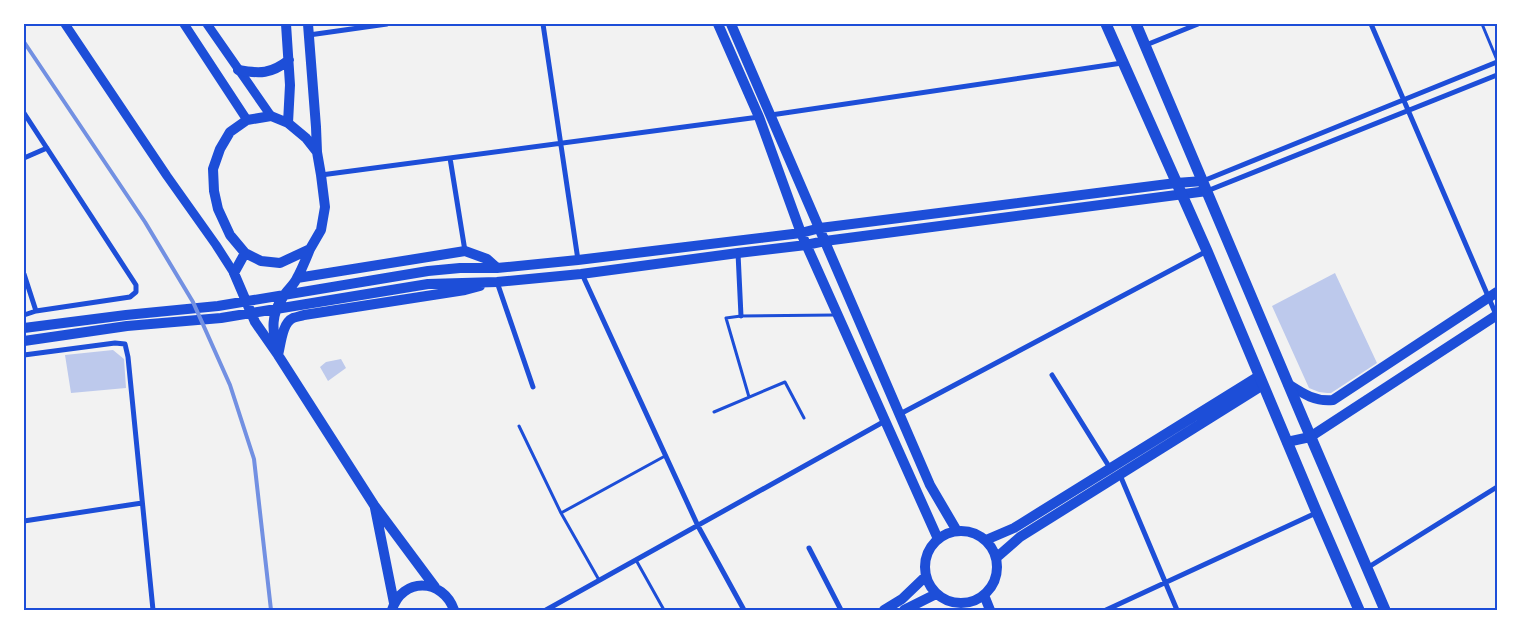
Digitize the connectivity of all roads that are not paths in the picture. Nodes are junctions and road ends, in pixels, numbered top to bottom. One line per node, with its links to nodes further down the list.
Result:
1 (65, 24): 49 (street)
2 (184, 24): 27 (street)
3 (207, 24): 19 (street)
4 (286, 24): 16 (main road)
5 (387, 24): 14 (street)
6 (543, 24): 29 (street)
7 (718, 24): 26 (main road)
8 (731, 24): 24 (main road)
9 (1106, 24): 18 (main road)
10 (1136, 24): 15 (main road)
11 (1198, 24): 15 (street)
12 (1371, 24): 21 (street)
13 (1482, 24): 17 (lane)
14 (309, 29): 31 (main road)
15 (1145, 45): 36 (main road)
16 (289, 60): 19 (main road); 28 (main road)
17 (1497, 61): 21 (street)
18 (1122, 63): 24 (street); 35 (main road)
19 (238, 70): 25 (street)
20 (1497, 75): 22 (street)
21 (1403, 100): 22 (street); 36 (street)
22 (1408, 111): 36 (street); 55 (street)
23 (24, 113): 30 (street)
24 (771, 115): 38 (main road)
25 (271, 116): 27 (main road); 28 (main road)
26 (759, 117): 29 (street); 39 (main road)
27 (247, 120): 45 (main road)
28 (288, 123): 31 (main road)
29 (560, 144): 33 (street); 47 (street)
30 (47, 148): 32 (street); 56 (street)
31 (316, 152): 34 (main road)
32 (24, 158)
33 (450, 158): 34 (street); 43 (street)
34 (322, 175): 42 (main road)
35 (1176, 183): 36 (main road); 37 (main road); 38 (main road)
36 (1205, 186): 37 (main road); 67 (main road)
37 (1181, 194): 40 (main road); 44 (main road)
38 (820, 228): 39 (main road); 40 (main road)
39 (801, 233): 41 (main road); 47 (main road)
40 (825, 241): 41 (main road); 71 (main road)
41 (806, 245): 46 (main road); 58 (main road)
42 (310, 250): 45 (main road); 52 (main road)
43 (465, 251): 48 (main road); 52 (main road)
44 (1207, 251): 66 (main road); 71 (street)
45 (245, 253): 49 (main road)
46 (738, 253): 51 (main road); 59 (street)
47 (578, 260): 48 (main road)
48 (497, 268): 61 (main road)
49 (234, 273): 64 (main road)
50 (24, 274): 56 (street)
51 (582, 274): 53 (main road); 77 (street)
52 (296, 281): 64 (main road)
53 (497, 282): 62 (main road); 64 (main road); 68 (street)
54 (1497, 292): 55 (main road)
55 (1488, 298): 60 (street); 67 (main road)
56 (36, 311): 57 (street)
57 (24, 315)
58 (838, 315): 59 (lane); 73 (main road)
59 (742, 316): 69 (lane)
60 (1497, 317): 75 (main road)
61 (24, 328)
62 (24, 341)
63 (24, 354): 81 (street)
64 (278, 355): 82 (main road)
65 (1052, 375): 78 (street)
66 (1261, 380): 76 (main road); 78 (main road); 79 (main road)
67 (1288, 384): 75 (main road)
68 (533, 386)
69 (749, 397): 70 (lane); 72 (lane)
70 (714, 412)
71 (899, 414): 87 (main road)
72 (804, 418)
73 (885, 421): 86 (street); 88 (main road)
74 (519, 426): 83 (lane)
75 (1310, 437): 76 (main road); 93 (main road)
76 (1287, 442): 84 (main road)
77 (666, 456): 83 (lane); 86 (street)
78 (1111, 468): 89 (main road)
79 (1120, 474): 91 (main road); 96 (street)
80 (1497, 487): 93 (street)
81 (142, 503): 85 (street); 102 (street)
82 (374, 504): 97 (main road); 100 (main road)
83 (560, 513): 95 (lane)
84 (1317, 513): 96 (street); 113 (main road)
85 (24, 521)
86 (698, 526): 92 (street); 106 (street)
87 (957, 531): 88 (main road); 89 (main road)
88 (938, 539): 94 (main road)
89 (986, 540): 91 (main road)
90 (809, 548): 107 (street)
91 (996, 558): 99 (main road)
92 (636, 560): 95 (street); 105 (lane)
93 (1367, 568): 114 (main road)
94 (926, 576): 98 (main road); 108 (main road)
95 (599, 581): 104 (street)
96 (1165, 582): 111 (street); 112 (street)
97 (435, 587): 100 (main road); 103 (main road)
98 (936, 594): 101 (main road); 109 (main road)
99 (984, 595): 101 (main road); 110 (main road)
100 (393, 607)
101 (967, 607)
102 (153, 610)
103 (454, 610)
104 (546, 610)
105 (664, 610)
106 (744, 610)
107 (841, 610)
108 (884, 610)
109 (904, 610)
110 (990, 610)
111 (1106, 610)
112 (1177, 610)
113 (1360, 610)
114 (1385, 610)

